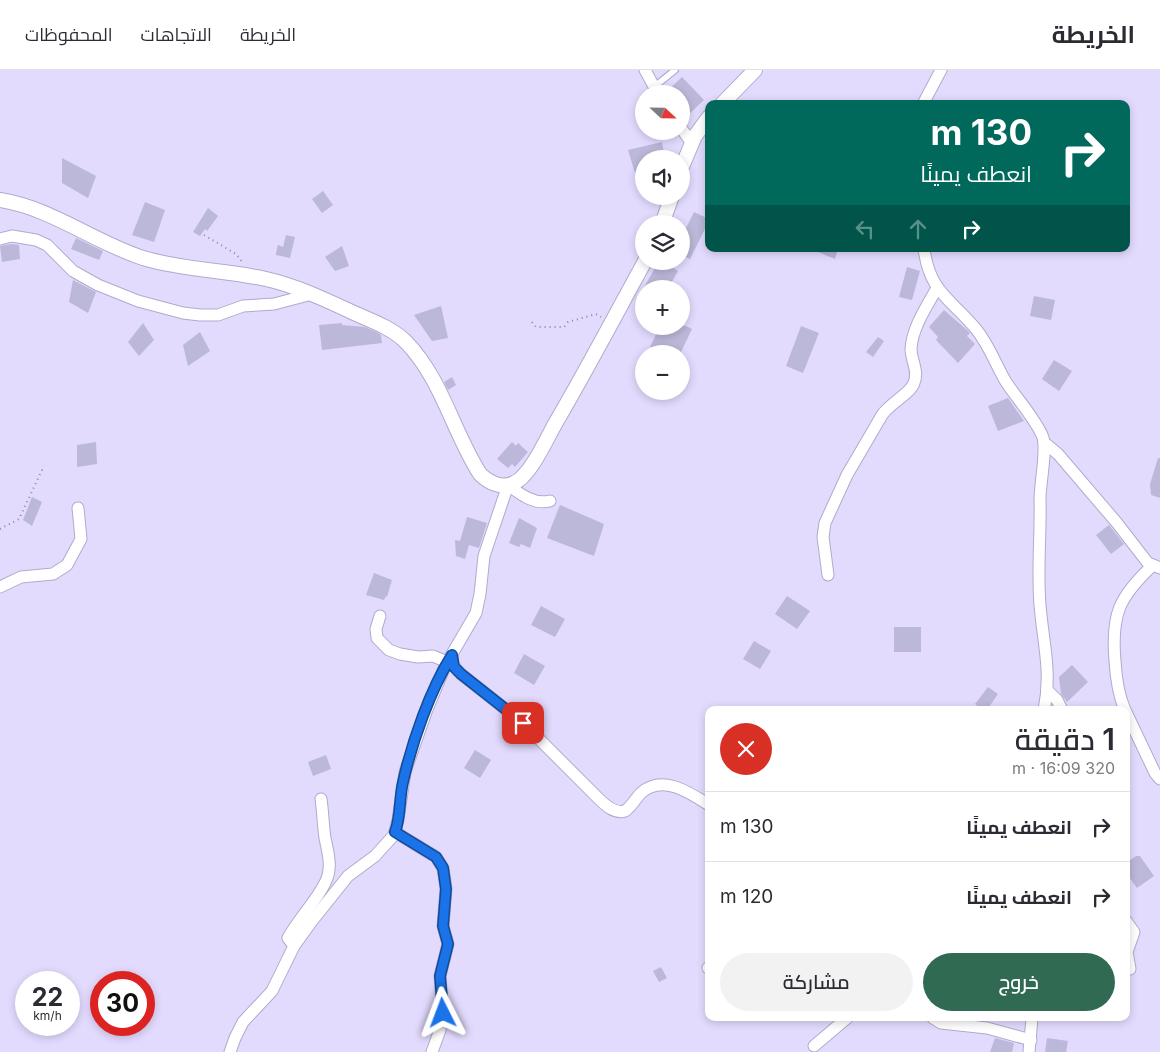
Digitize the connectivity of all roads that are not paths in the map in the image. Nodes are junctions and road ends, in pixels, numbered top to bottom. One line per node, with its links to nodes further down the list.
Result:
1 (644, 70): 5 (street)
2 (674, 70): 6 (lane)
3 (755, 70): 7 (street)
4 (941, 70): 8 (street)
5 (653, 85)
6 (661, 85)
7 (726, 100)
8 (925, 100)
9 (705, 122): 10 (street)
10 (691, 142): 11 (street)
11 (688, 150)
12 (0, 200): 17 (street)
13 (0, 239): 17 (street)
14 (925, 252): 16 (street)
15 (640, 270): 19 (street)
16 (936, 288): 18 (street); 23 (street)
17 (312, 294): 19 (street)
18 (1046, 444): 22 (street); 27 (street)
19 (508, 485): 20 (street); 26 (street)
20 (550, 501)
21 (78, 508): 24 (street)
22 (1156, 567): 30 (street)
23 (828, 575)
24 (0, 586)
25 (380, 616): 26 (street)
26 (449, 659): 34 (street); 35 (street)
27 (1047, 690): 28 (street); 29 (street)
28 (1045, 706)
29 (1060, 706)
30 (1124, 706)
31 (1130, 720): 32 (street)
32 (1160, 779)
33 (321, 799): 38 (street)
34 (705, 803)
35 (395, 832): 38 (street); 45 (street)
36 (1130, 926): 37 (street)
37 (1130, 943)
38 (294, 946): 44 (street)
39 (843, 1021): 43 (street)
40 (938, 1021): 42 (street)
41 (1032, 1021): 42 (street)
42 (1031, 1040): 46 (street)
43 (814, 1046)
44 (230, 1052)
45 (432, 1052)
46 (1029, 1052)

